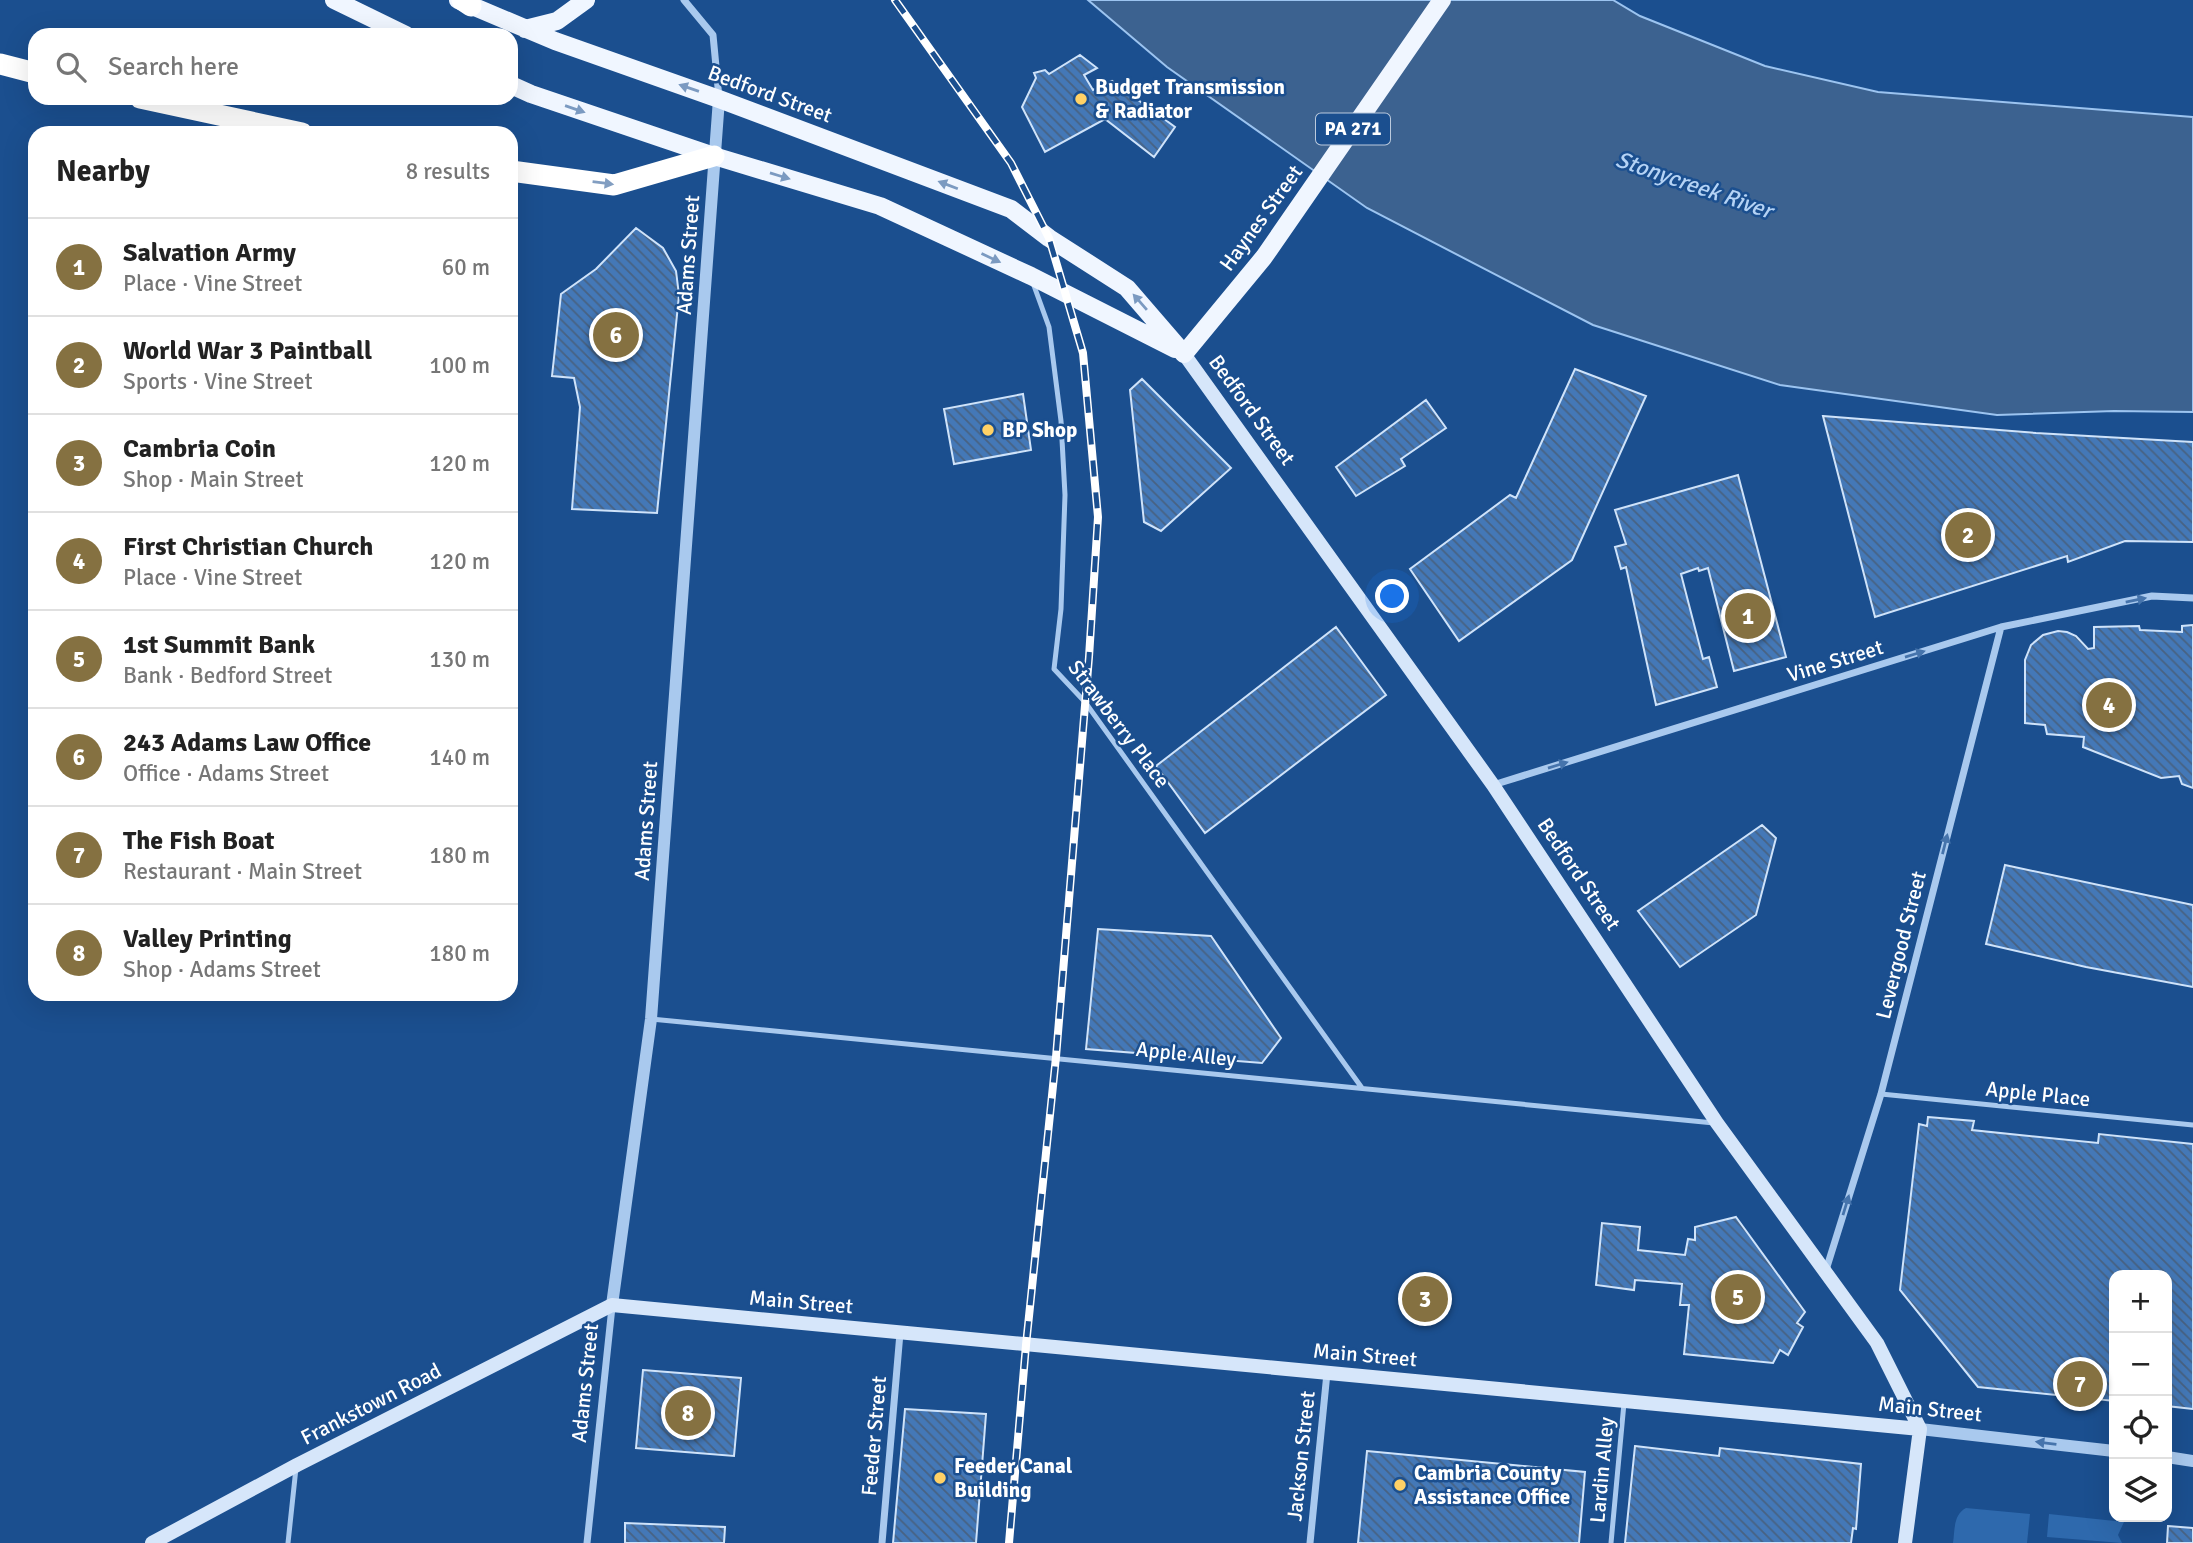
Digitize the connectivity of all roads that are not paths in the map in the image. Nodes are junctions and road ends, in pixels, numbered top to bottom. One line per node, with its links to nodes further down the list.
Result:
1 (334, 0): 6 (main road)
2 (586, 0): 7 (main road)
3 (684, 0): 11 (street)
4 (1442, 0): 17 (main road, Haynes Street / PA 271)
5 (464, 2): 7 (main road, Bedford Street)
6 (391, 28)
7 (526, 29): 11 (main road, Bedford Street, one-way to 7)
8 (0, 64): 9 (highway)
9 (28, 71)
10 (518, 88): 14 (main road, Bedford Street, one-way to 14)
11 (719, 99): 14 (street, Adams Street); 17 (main road, Bedford Street, one-way to 11)
12 (172, 105): 13 (highway)
13 (270, 126)
14 (714, 156): 15 (highway, one-way to 14); 16 (main road, Bedford Street, one-way to 16); 21 (street, Adams Street)
15 (518, 172)
16 (1031, 276): 17 (main road, Bedford Street); 22 (lane, Strawberry Place)
17 (1184, 354): 20 (main road, Bedford Street)
18 (2193, 598): 19 (street, Vine Street, one-way to 18)
19 (2001, 627): 20 (street, Vine Street, one-way to 19); 23 (street, Levergood Street, one-way to 19)
20 (1493, 785): 24 (main road, Bedford Street)
21 (651, 1019): 22 (lane, Apple Alley); 27 (street, Adams Street)
22 (1362, 1088): 24 (lane, Apple Alley)
23 (1881, 1094): 25 (lane, Apple Place); 26 (street, Levergood Street, one-way to 23)
24 (1717, 1123): 26 (main road, Bedford Street)
25 (2193, 1125)
26 (1826, 1270): 31 (main road, Bedford Street)
27 (612, 1305): 28 (main road, Main Street); 35 (main road, Frankstown Road); 38 (street, Adams Street)
28 (900, 1333): 29 (main road, Main Street); 39 (street, Feeder Street)
29 (1327, 1373): 30 (main road, Main Street); 40 (street, Jackson Street)
30 (1625, 1401): 31 (main road, Main Street); 41 (lane, Lardin Alley)
31 (1920, 1429): 32 (street, Main Street, one-way to 31); 42 (main road)
32 (2109, 1450)
33 (2172, 1458): 34 (street)
34 (2193, 1461)
35 (297, 1465): 36 (main road, Frankstown Road); 37 (lane)
36 (152, 1543)
37 (288, 1543)
38 (587, 1543)
39 (882, 1543)
40 (1310, 1543)
41 (1611, 1543)
42 (1905, 1543)

